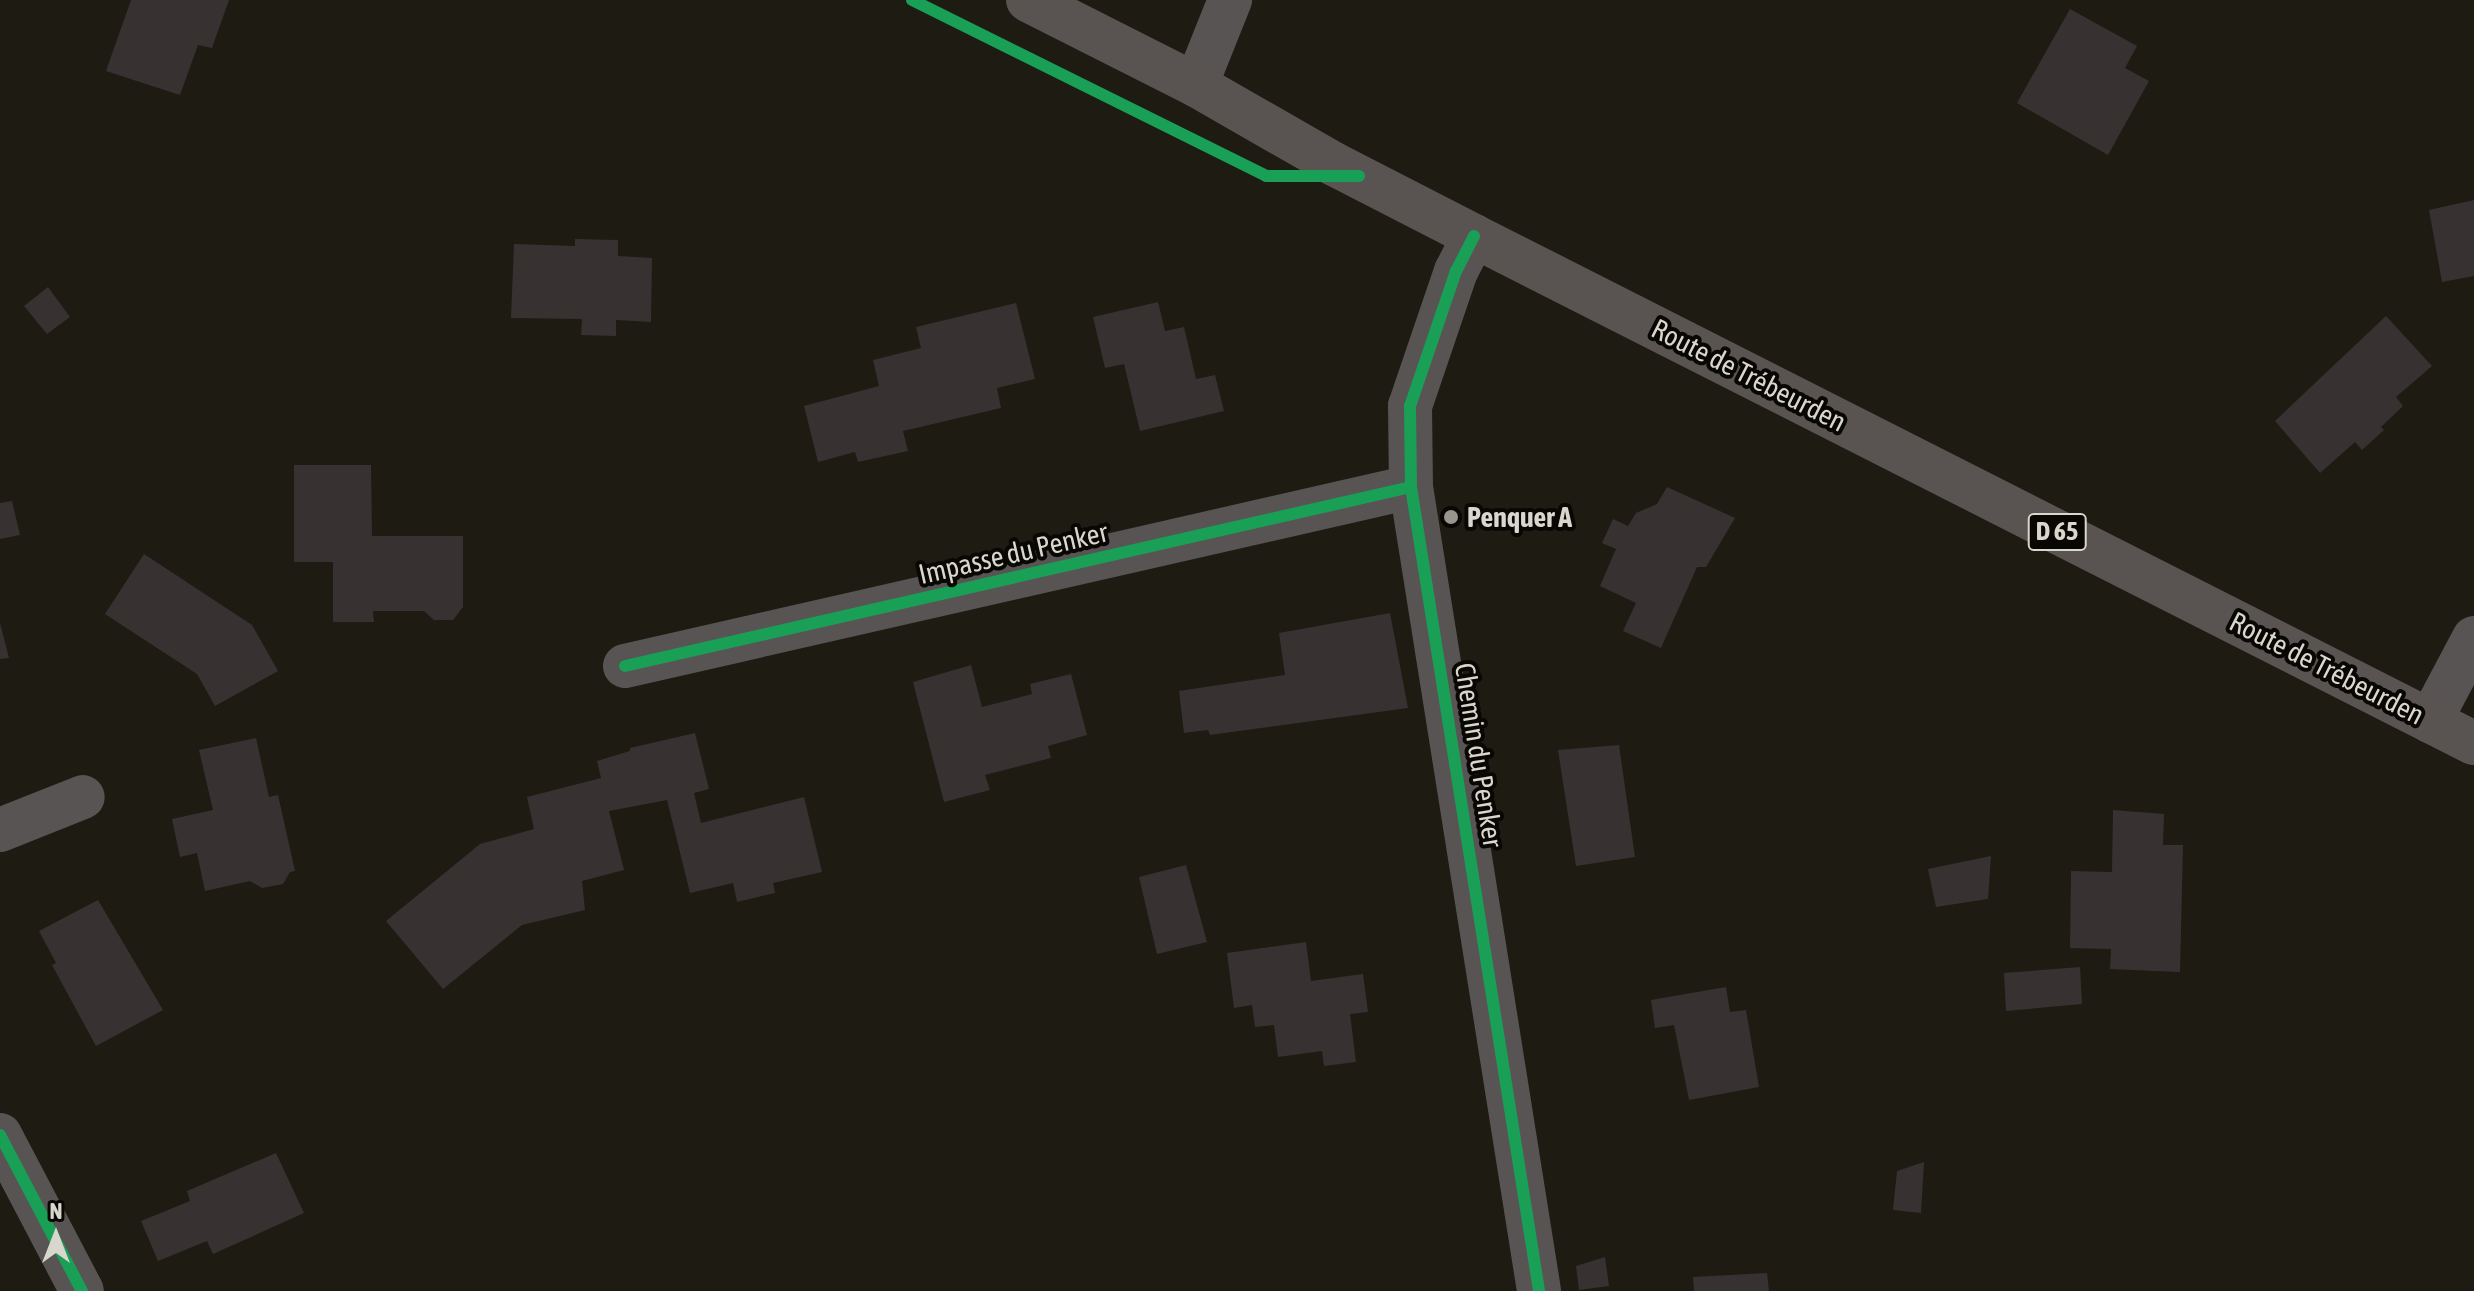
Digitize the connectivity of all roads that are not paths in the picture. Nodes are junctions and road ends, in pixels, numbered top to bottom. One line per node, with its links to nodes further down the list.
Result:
1 (1028, 0): 3 (main road, Route de Trébeurden / D 65)
2 (1230, 0): 3 (street)
3 (1196, 85): 4 (main road, Route de Trébeurden / D 65)
4 (1474, 236): 5 (street, Chemin du Penker); 8 (main road, Route de Trébeurden / D 65)
5 (1411, 487): 7 (street, Impasse du Penker); 14 (street, Chemin du Penker)
6 (2474, 638): 8 (street)
7 (625, 666)
8 (2430, 721): 9 (main road, Route de Trébeurden / D 65)
9 (2474, 743)
10 (83, 797): 11 (street)
11 (0, 830)
12 (0, 1135): 13 (street)
13 (82, 1291)
14 (1539, 1291)

